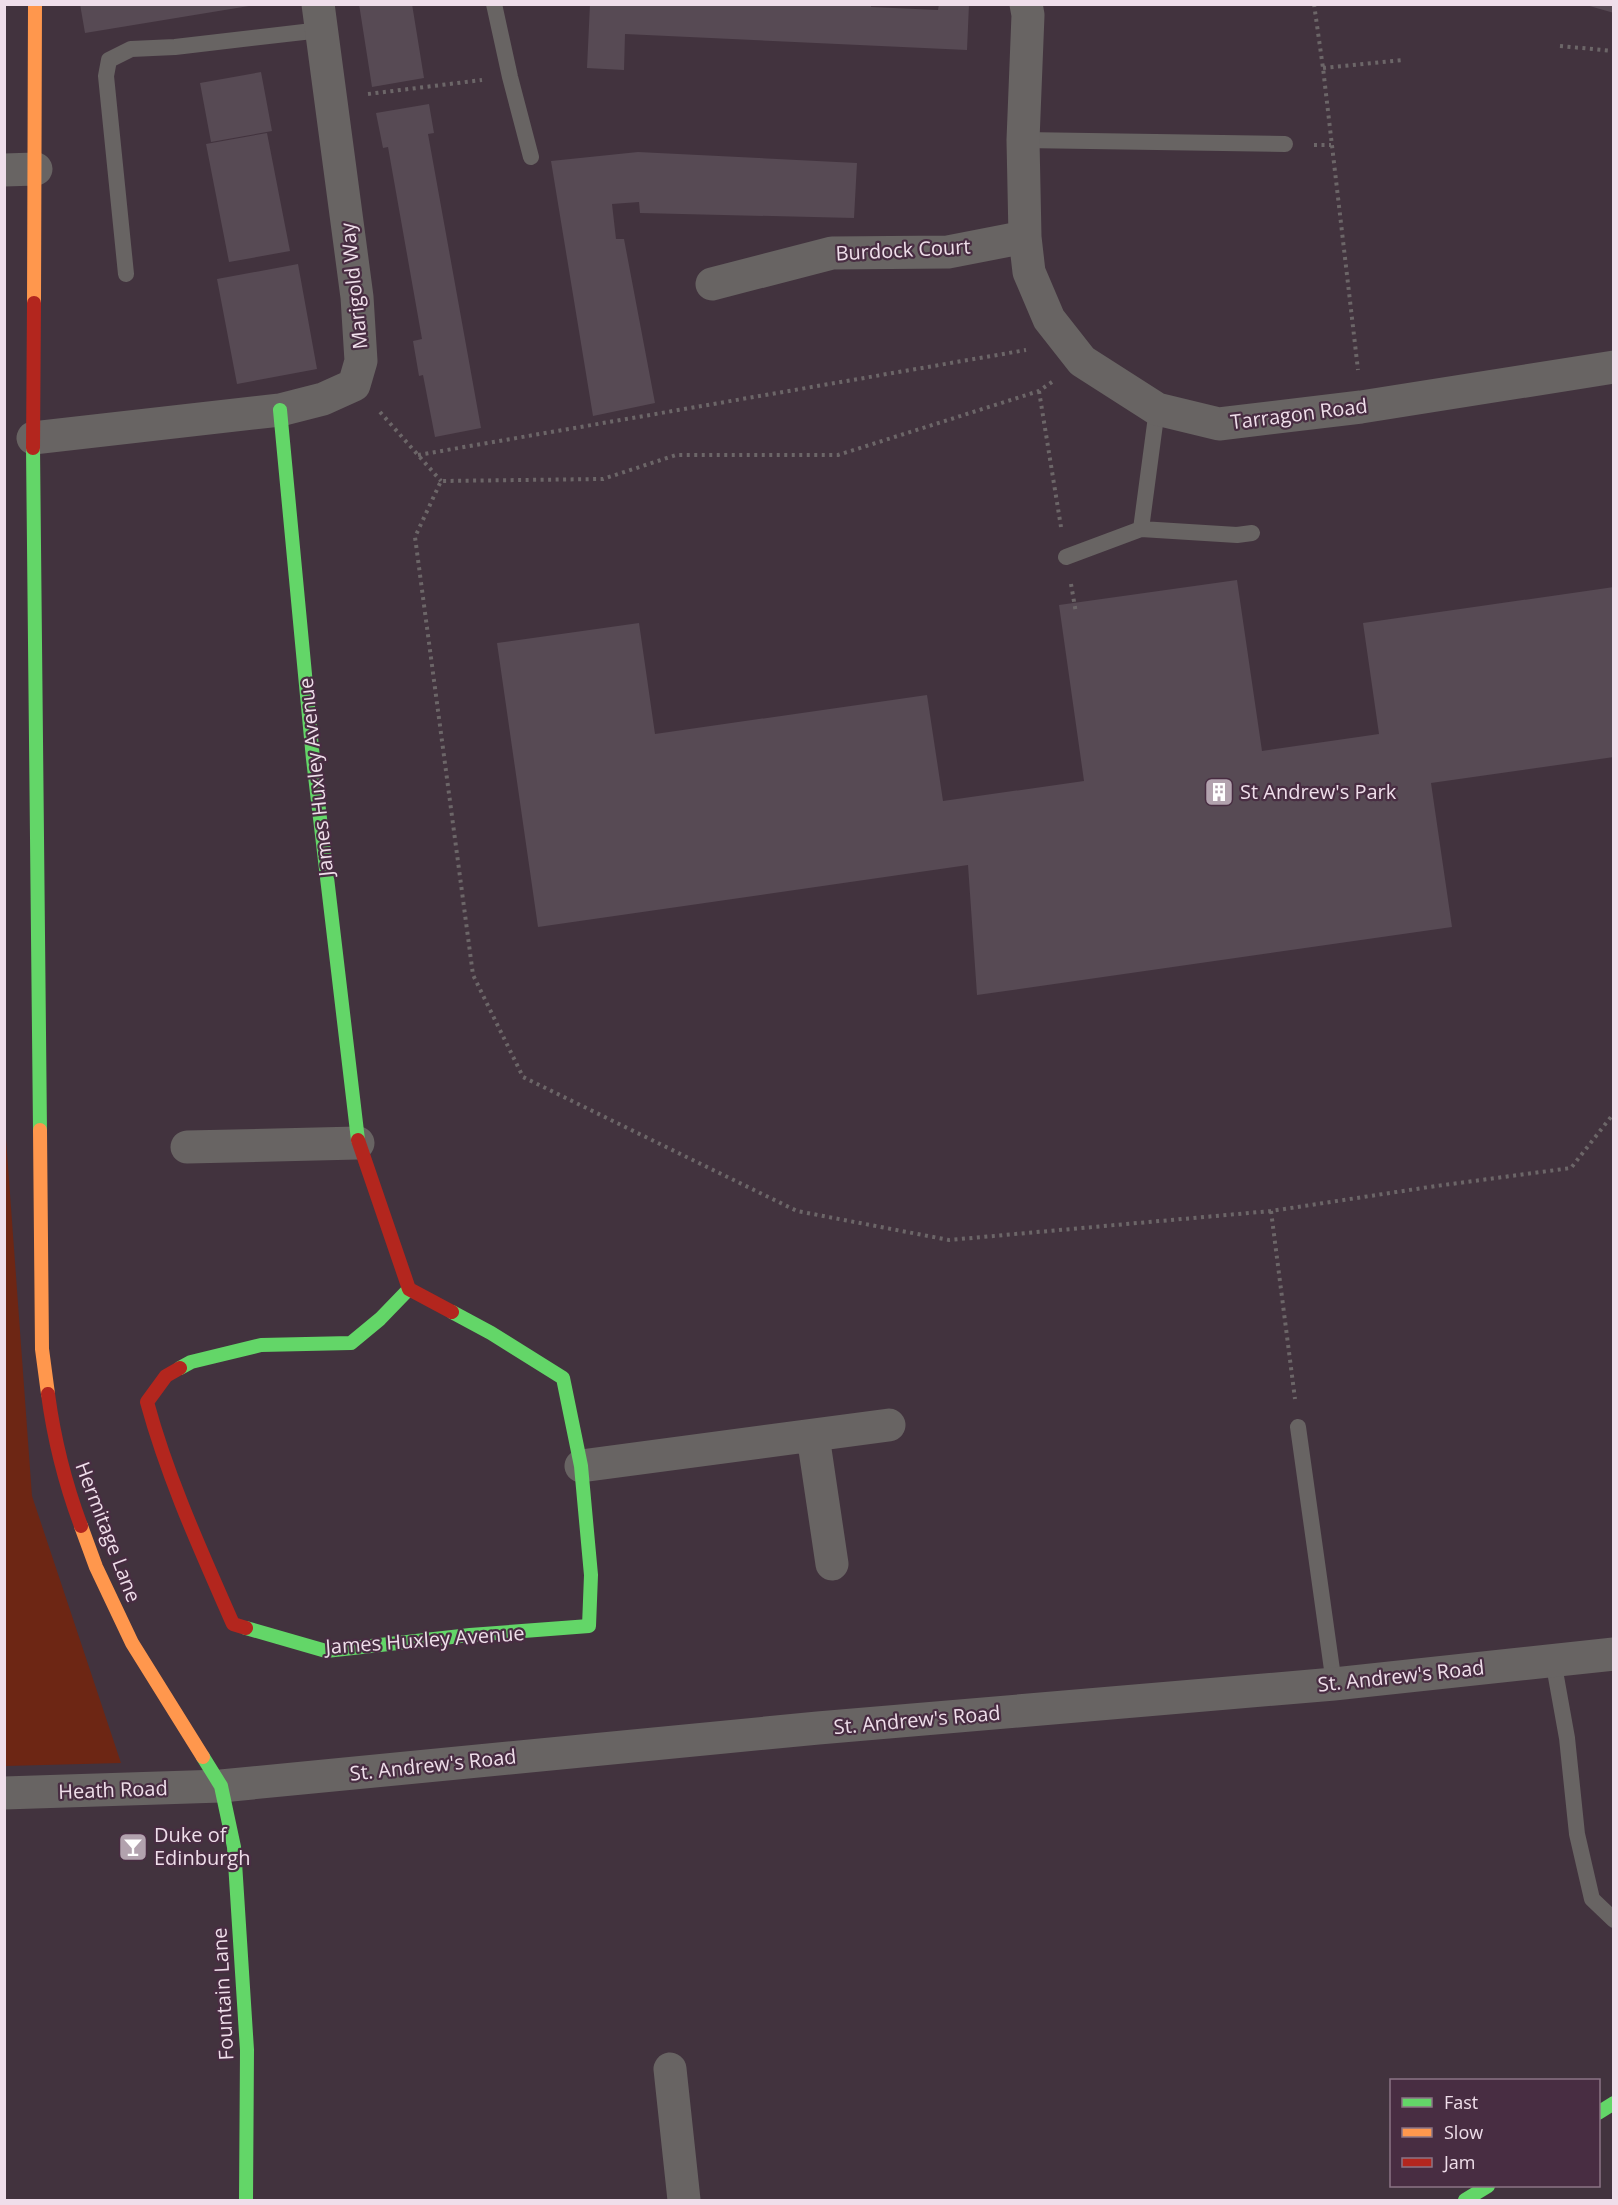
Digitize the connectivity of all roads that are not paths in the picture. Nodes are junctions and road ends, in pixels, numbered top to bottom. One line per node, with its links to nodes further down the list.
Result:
1 (35, 4): 8 (main road, Hermitage Lane)
2 (494, 4): 7 (lane)
3 (1026, 4): 5 (street, Tarragon Road)
4 (320, 17): 10 (lane); 13 (street, Marigold Way)
5 (1023, 140): 6 (lane); 9 (street, Tarragon Road)
6 (1285, 144)
7 (531, 156)
8 (20, 170): 15 (main road, Hermitage Lane)
9 (1025, 237): 11 (street, Burdock Court); 14 (street, Tarragon Road)
10 (126, 274)
11 (712, 284)
12 (1614, 368): 14 (street, Tarragon Road)
13 (280, 410): 15 (street); 19 (main road, James Huxley Avenue)
14 (1157, 410): 16 (lane)
15 (33, 438): 30 (main road, Hermitage Lane)
16 (1142, 529): 17 (lane); 18 (lane)
17 (1252, 533)
18 (1066, 557)
19 (358, 1143): 20 (street); 21 (main road, James Huxley Avenue)
20 (187, 1147)
21 (409, 1289): 25 (main road, James Huxley Avenue); 25 (main road, James Huxley Avenue)
22 (890, 1425): 24 (street)
23 (1298, 1427): 29 (lane)
24 (813, 1436): 25 (street); 26 (street)
25 (580, 1466)
26 (832, 1564)
27 (1614, 1654): 28 (street, St. Andrew's Road)
28 (1553, 1660): 29 (street, St. Andrew's Road); 32 (lane)
29 (1334, 1684): 30 (street, St. Andrew's Road)
30 (221, 1786): 31 (street, Heath Road); 37 (main road, Fountain Lane)
31 (4, 1793)
32 (1614, 1920)
33 (670, 2069): 38 (street)
34 (1614, 2103): 35 (main road)
35 (1600, 2112)
36 (1486, 2187): 39 (main road)
37 (246, 2200)
38 (684, 2200)
39 (1465, 2200)

